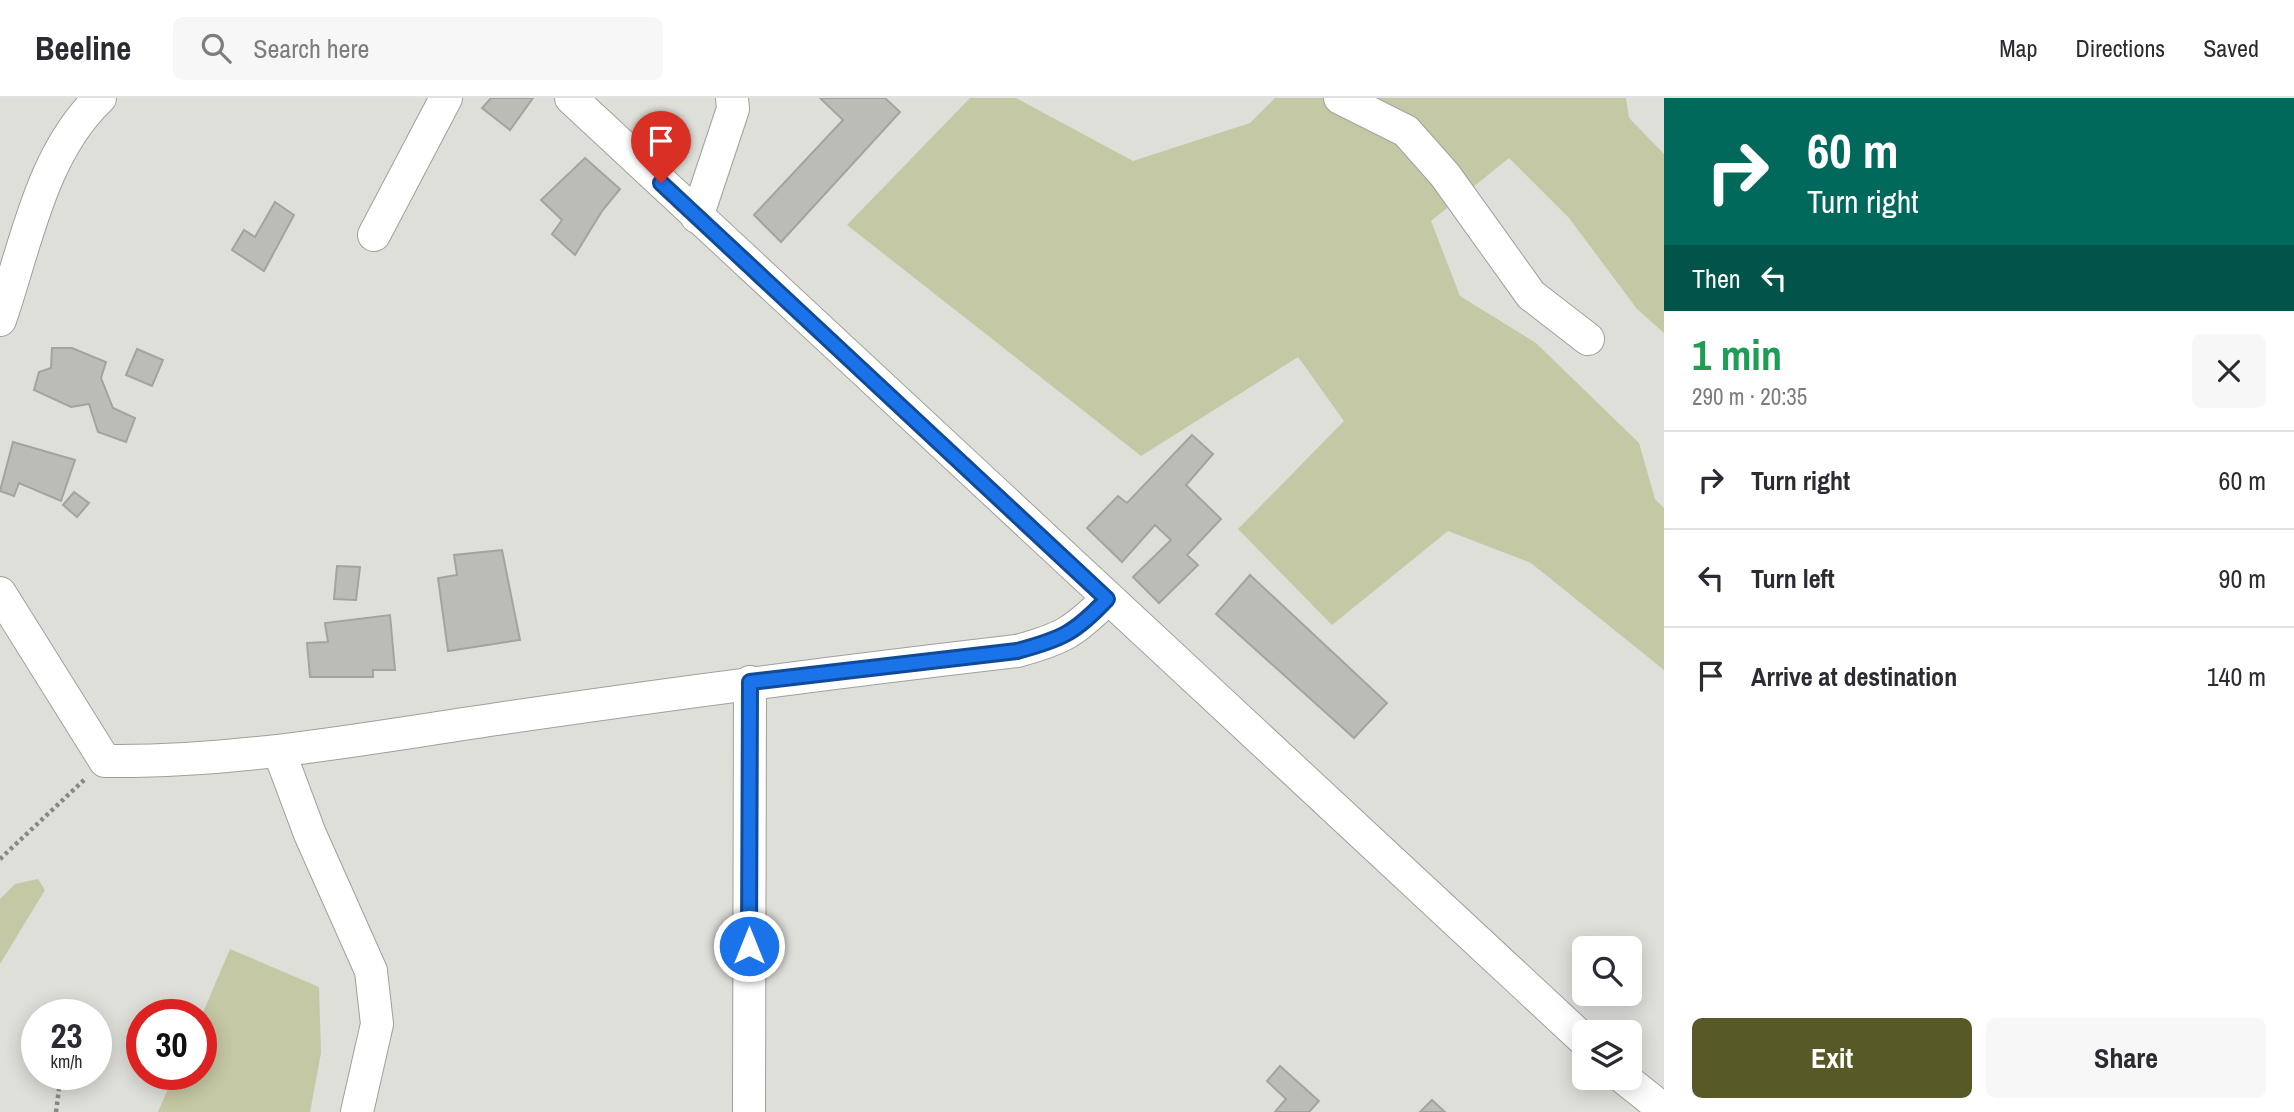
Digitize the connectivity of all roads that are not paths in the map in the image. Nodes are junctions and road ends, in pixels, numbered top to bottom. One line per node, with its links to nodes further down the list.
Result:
1 (100, 98): 8 (street)
2 (446, 98): 7 (street)
3 (571, 98): 6 (street)
4 (1340, 98): 9 (street)
5 (736, 102): 6 (street)
6 (697, 217): 11 (street)
7 (374, 235)
8 (0, 320)
9 (1588, 339)
10 (0, 593): 13 (street)
11 (1107, 599): 12 (street); 14 (street)
12 (750, 682): 13 (street); 18 (street)
13 (278, 751): 17 (street)
14 (1572, 1029)
15 (1639, 1090): 16 (street)
16 (1664, 1110)
17 (357, 1112)
18 (749, 1112)

